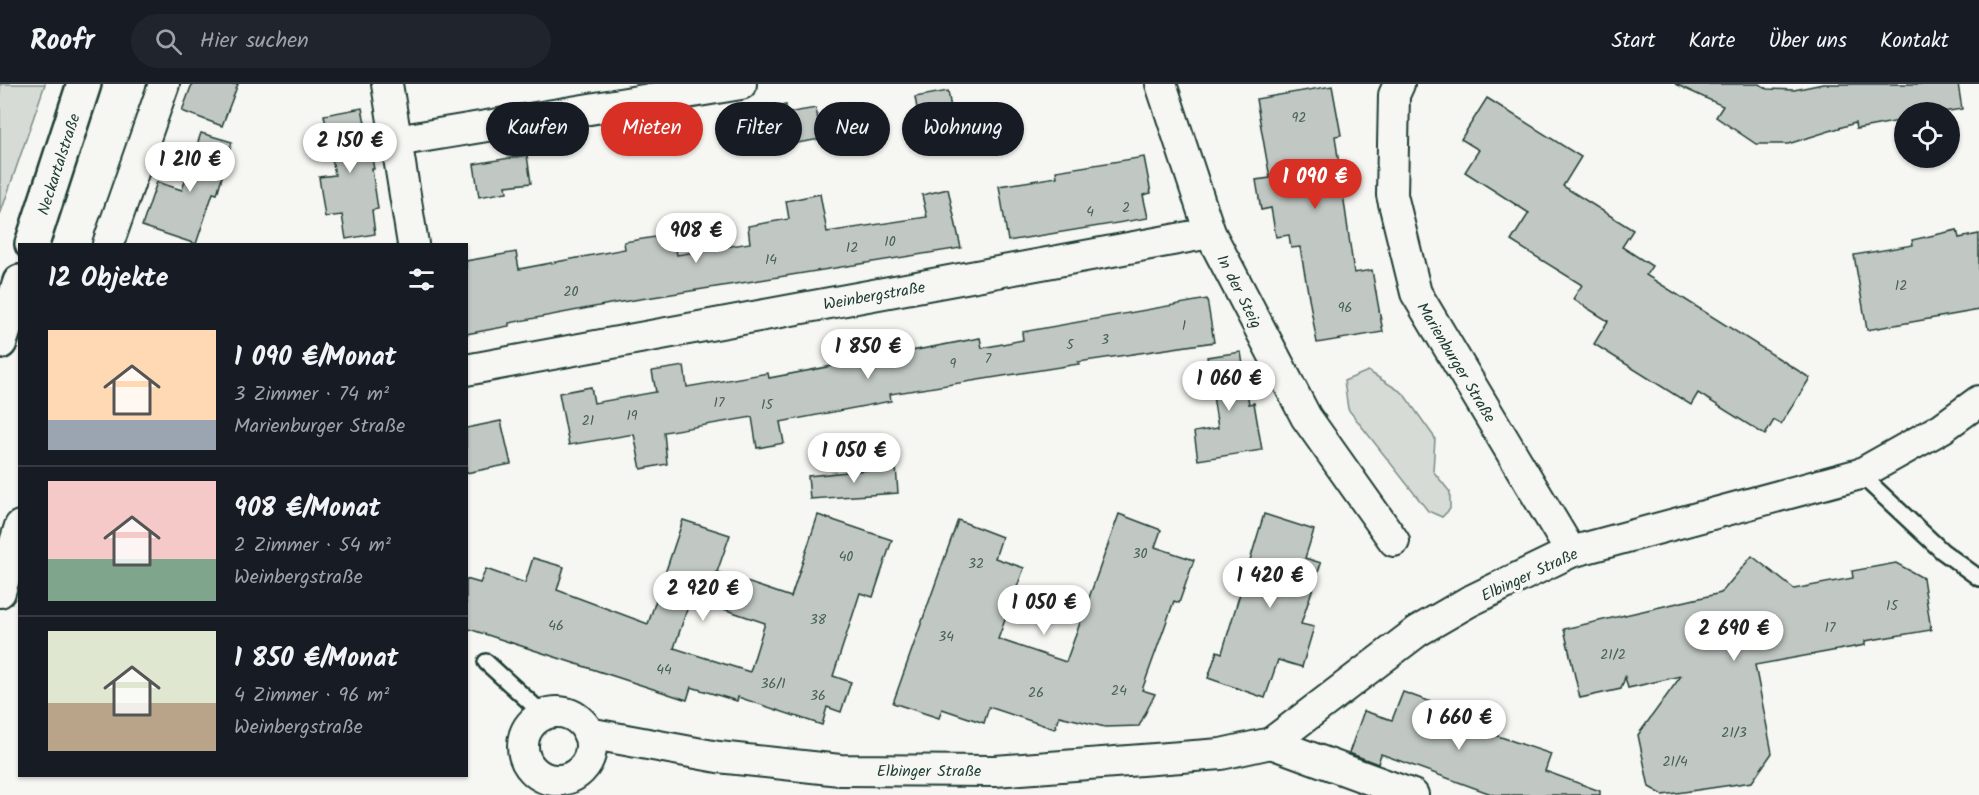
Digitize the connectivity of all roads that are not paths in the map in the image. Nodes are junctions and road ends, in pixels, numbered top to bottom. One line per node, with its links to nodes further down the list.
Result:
1 (84, 84): 9 (main road, Neckartalstraße)
2 (164, 84): 10 (street)
3 (387, 84): 7 (street)
4 (741, 84): 7 (street)
5 (1161, 84): 8 (street, In der Steig)
6 (1399, 84): 19 (street, Marienburger Straße)
7 (396, 141): 11 (street)
8 (1210, 233): 14 (street, Weinbergstraße); 18 (street, In der Steig)
9 (32, 243)
10 (108, 243)
11 (413, 243)
12 (18, 288): 13 (main road)
13 (0, 342)
14 (468, 369)
15 (1979, 401): 16 (street, Elbinger Straße)
16 (1860, 474): 19 (street, Elbinger Straße); 20 (lane)
17 (18, 533): 21 (street)
18 (1394, 541)
19 (1571, 552): 25 (street, Elbinger Straße)
20 (1979, 578)
21 (0, 592)
22 (486, 662): 23 (lane)
23 (543, 714): 24 (street); 24 (street)
24 (588, 733): 25 (street, Elbinger Straße)
25 (1270, 743): 26 (street)
26 (1413, 795)

